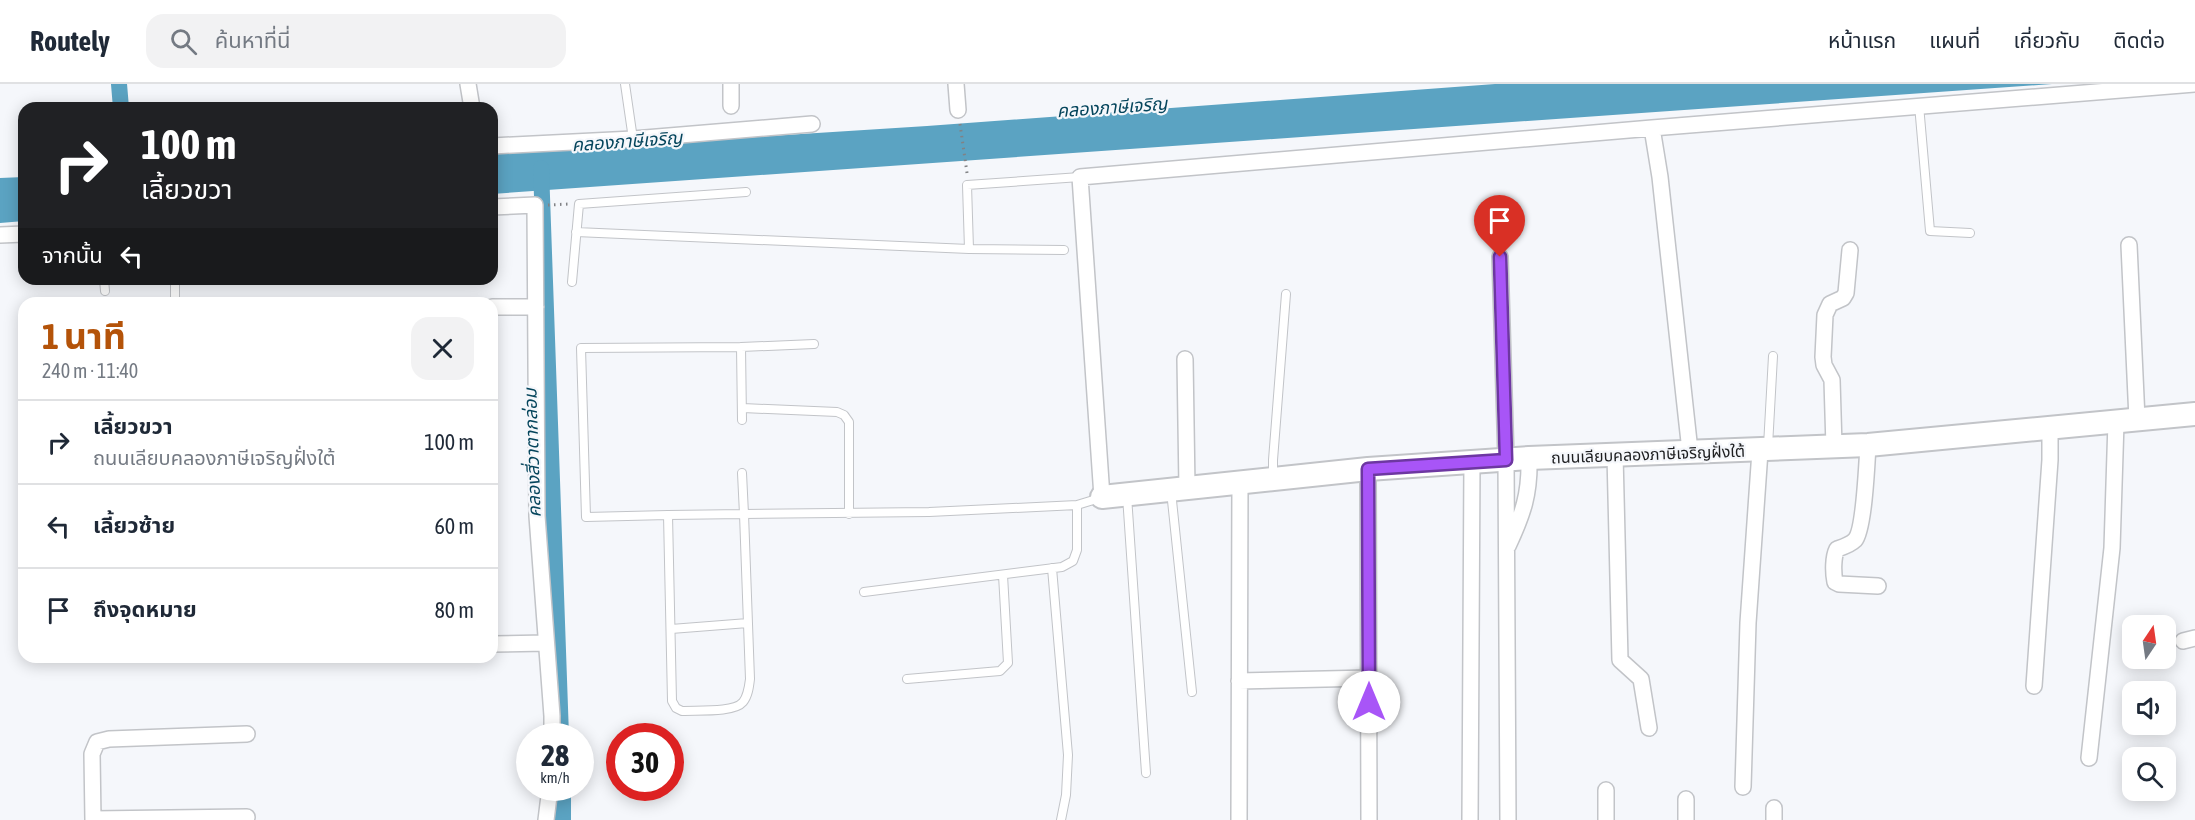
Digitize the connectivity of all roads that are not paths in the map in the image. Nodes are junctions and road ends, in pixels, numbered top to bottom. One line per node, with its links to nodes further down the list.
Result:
1 (468, 84): 7 (street)
2 (625, 84): 13 (lane)
3 (731, 84): 9 (street)
4 (956, 84): 10 (street)
5 (2195, 84): 6 (street)
6 (1992, 92): 8 (street)
7 (471, 102)
8 (1919, 105): 12 (street); 19 (lane)
9 (731, 106)
10 (958, 110)
11 (812, 124): 13 (street)
12 (1652, 128): 15 (street); 45 (street)
13 (633, 139): 14 (street)
14 (498, 146)
15 (1080, 177): 23 (lane); 56 (street)
16 (746, 192): 18 (lane)
17 (498, 207): 32 (street)
18 (576, 232): 23 (lane); 27 (lane)
19 (1970, 233)
20 (18, 234): 21 (street)
21 (0, 235)
22 (2129, 245): 40 (street)
23 (969, 249): 24 (lane)
24 (1064, 250)
25 (1850, 250): 43 (street)
26 (1500, 257): 48 (street)
27 (572, 282)
28 (104, 285): 29 (lane)
29 (105, 291)
30 (1286, 294): 52 (lane)
31 (498, 307): 32 (street)
32 (536, 307): 68 (street)
33 (814, 344): 34 (lane)
34 (741, 347): 37 (lane); 60 (lane)
35 (1773, 356): 44 (lane)
36 (1185, 359): 54 (street)
37 (742, 408): 39 (lane); 59 (lane)
38 (2195, 414): 40 (street, ถนนเลียบคลองภาษีเจริญฝั่งใต้)
39 (742, 420)
40 (2126, 421): 41 (street, ถนนเลียบคลองภาษีเจริญฝั่งใต้); 78 (street)
41 (2050, 428): 42 (street, ถนนเลียบคลองภาษีเจริญฝั่งใต้); 73 (street)
42 (1868, 445): 43 (street, ถนนเลียบคลองภาษีเจริญฝั่งใต้); 64 (street)
43 (1834, 447): 44 (street, ถนนเลียบคลองภาษีเจริญฝั่งใต้)
44 (1763, 450): 45 (street, ถนนเลียบคลองภาษีเจริญฝั่งใต้); 80 (street)
45 (1690, 451): 46 (street, ถนนเลียบคลองภาษีเจริญฝั่งใต้)
46 (1616, 455): 47 (street, ถนนเลียบคลองภาษีเจริญฝั่งใต้); 76 (street)
47 (1529, 458): 48 (street, ถนนเลียบคลองภาษีเจริญฝั่งใต้); 61 (street)
48 (1506, 460): 49 (street, ถนนเลียบคลองภาษีเจริญฝั่งใต้); 61 (street)
49 (1472, 462): 50 (street, ถนนเลียบคลองภาษีเจริญฝั่งใต้); 90 (street)
50 (1368, 469): 52 (street, ถนนเลียบคลองภาษีเจริญฝั่งใต้); 70 (street)
51 (742, 473): 58 (lane)
52 (1273, 479): 53 (street, ถนนเลียบคลองภาษีเจริญฝั่งใต้)
53 (1240, 482): 54 (street, ถนนเลียบคลองภาษีเจริญฝั่งใต้); 72 (street)
54 (1179, 489): 55 (street, ถนนเลียบคลองภาษีเจริญฝั่งใต้); 74 (lane)
55 (1127, 494): 56 (street, ถนนเลียบคลองภาษีเจริญฝั่งใต้); 79 (lane)
56 (1101, 497): 57 (lane)
57 (1077, 505): 59 (lane); 62 (lane)
58 (744, 514): 59 (lane); 60 (lane); 66 (lane)
59 (849, 514)
60 (668, 515): 67 (lane)
61 (1506, 549): 91 (street)
62 (1052, 568): 63 (lane); 87 (lane)
63 (1003, 574): 65 (lane); 71 (lane)
64 (1878, 586)
65 (864, 592)
66 (748, 623): 67 (lane); 67 (lane)
67 (671, 629)
68 (546, 643): 69 (street); 75 (street)
69 (498, 644)
70 (1369, 678): 72 (street); 89 (street)
71 (907, 679)
72 (1239, 681): 88 (street)
73 (2034, 686)
74 (1192, 692)
75 (552, 723)
76 (1649, 728)
77 (247, 734): 85 (street)
78 (2089, 758)
79 (1146, 773)
80 (1743, 787)
81 (1606, 790): 92 (street)
82 (1686, 799): 93 (street)
83 (548, 801): 86 (street)
84 (247, 817): 85 (street)
85 (93, 819)
86 (546, 820)
87 (1061, 820)
88 (1239, 820)
89 (1369, 820)
90 (1470, 820)
91 (1508, 820)
92 (1606, 820)
93 (1686, 820)

